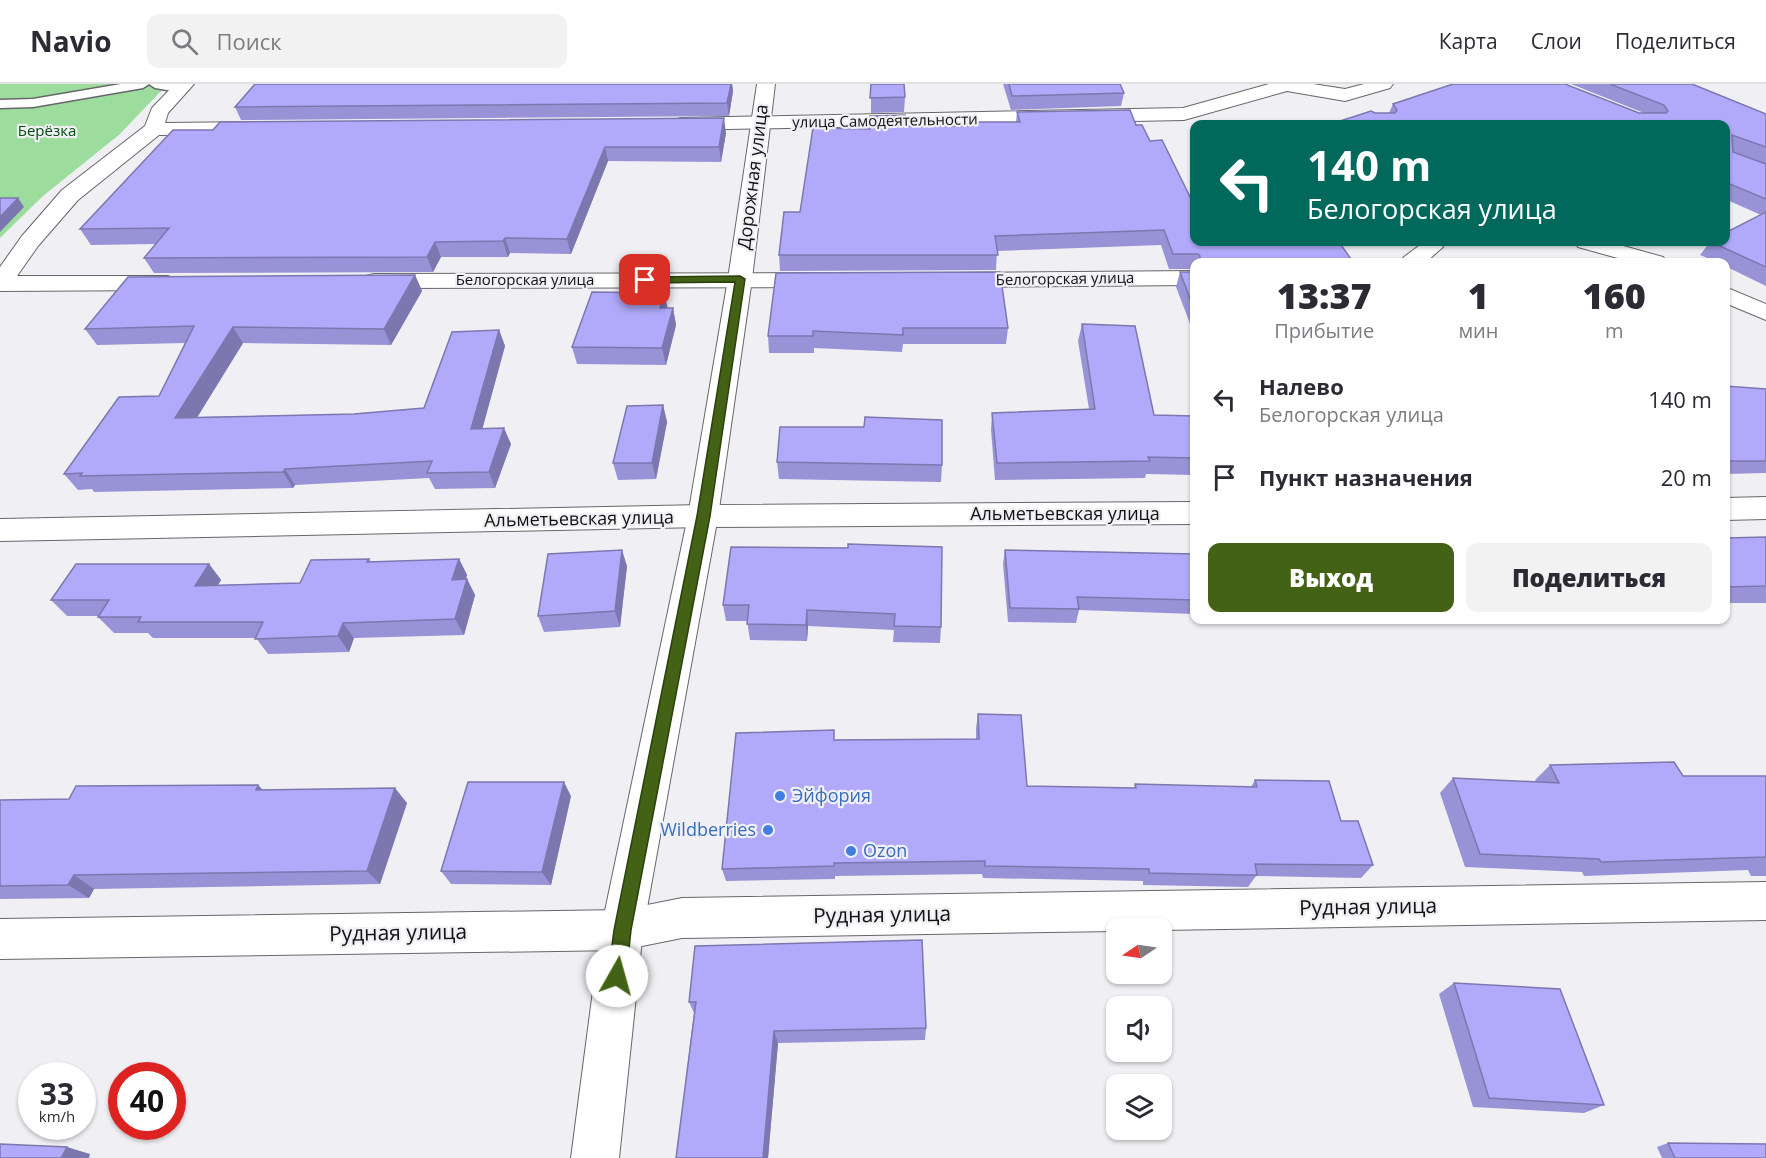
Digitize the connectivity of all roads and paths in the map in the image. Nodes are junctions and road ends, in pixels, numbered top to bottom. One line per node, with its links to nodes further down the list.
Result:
1 (143, 84): 7 (lane)
2 (155, 84): 5 (lane)
3 (766, 84): 10 (street, Дорожная улица)
4 (1384, 84): 6 (street)
5 (182, 86): 12 (street)
6 (1345, 95): 8 (street); 10 (street, улица Самодеятельности)
7 (0, 104)
8 (1363, 110)
9 (668, 124): 10 (street, улица Самодеятельности)
10 (760, 124): 18 (street, Дорожная улица)
11 (273, 128): 12 (street)
12 (154, 129): 23 (street)
13 (1600, 246): 16 (street)
14 (1432, 247): 15 (street)
15 (1417, 258)
16 (1641, 258)
17 (1190, 278): 20 (street, Белогорская улица)
18 (740, 279): 19 (street, Белогорская улица); 21 (street, Белогорская улица); 29 (street, Дорожная улица)
19 (849, 280)
20 (930, 280)
21 (346, 281)
22 (192, 282): 23 (street)
23 (0, 284)
24 (1730, 296): 25 (street)
25 (1766, 314)
26 (1766, 508): 27 (street)
27 (1730, 509)
28 (1190, 513): 29 (street, Альметьевская улица)
29 (704, 516): 30 (street, Альметьевская улица); 32 (street, Дорожная улица)
30 (0, 530)
31 (1766, 901): 32 (street, Рудная улица)
32 (622, 930): 33 (street, Рудная улица); 34 (street, Дорожная улица)
33 (0, 939)
34 (595, 1158)

